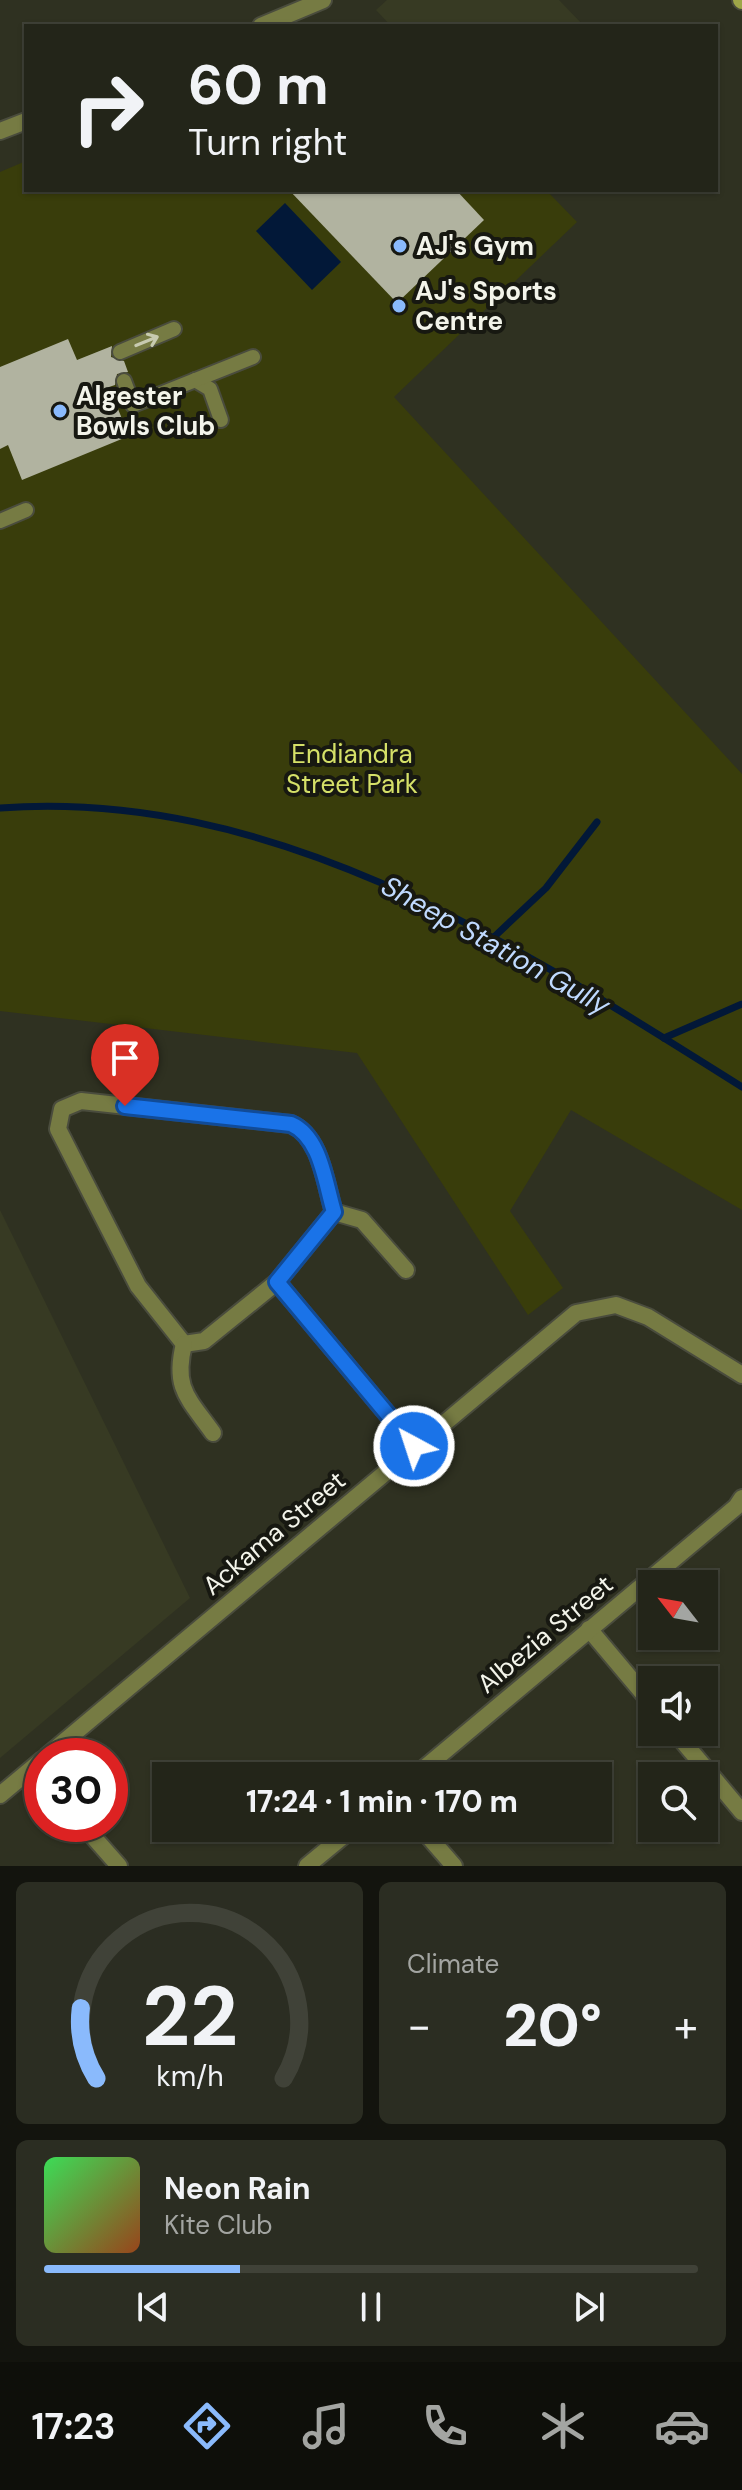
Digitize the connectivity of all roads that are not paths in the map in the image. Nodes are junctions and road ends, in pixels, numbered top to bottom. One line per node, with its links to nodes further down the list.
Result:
1 (323, 0): 2 (street)
2 (266, 24)
3 (24, 122): 4 (street)
4 (0, 131)
5 (174, 329): 6 (lane, one-way to 5)
6 (120, 352)
7 (253, 357): 8 (lane)
8 (195, 380): 9 (lane); 10 (lane)
9 (124, 381)
10 (221, 420)
11 (26, 510): 12 (lane)
12 (0, 521)
13 (334, 1212): 14 (street); 15 (street); 16 (street)
14 (406, 1270)
15 (277, 1282): 16 (street); 19 (street)
16 (184, 1344): 18 (street)
17 (742, 1375): 19 (street, Ackama Street)
18 (213, 1433)
19 (414, 1446): 23 (street, Ackama Street)
20 (742, 1498): 21 (street, Albezia Street)
21 (589, 1629): 22 (street); 25 (street, Albezia Street)
22 (638, 1687)
23 (68, 1738)
24 (687, 1746): 28 (street)
25 (432, 1762)
26 (24, 1779): 27 (street)
27 (0, 1795)
28 (742, 1812)
29 (98, 1842): 32 (street)
30 (336, 1842): 33 (street)
31 (433, 1842): 34 (street)
32 (119, 1866)
33 (307, 1866)
34 (454, 1866)

